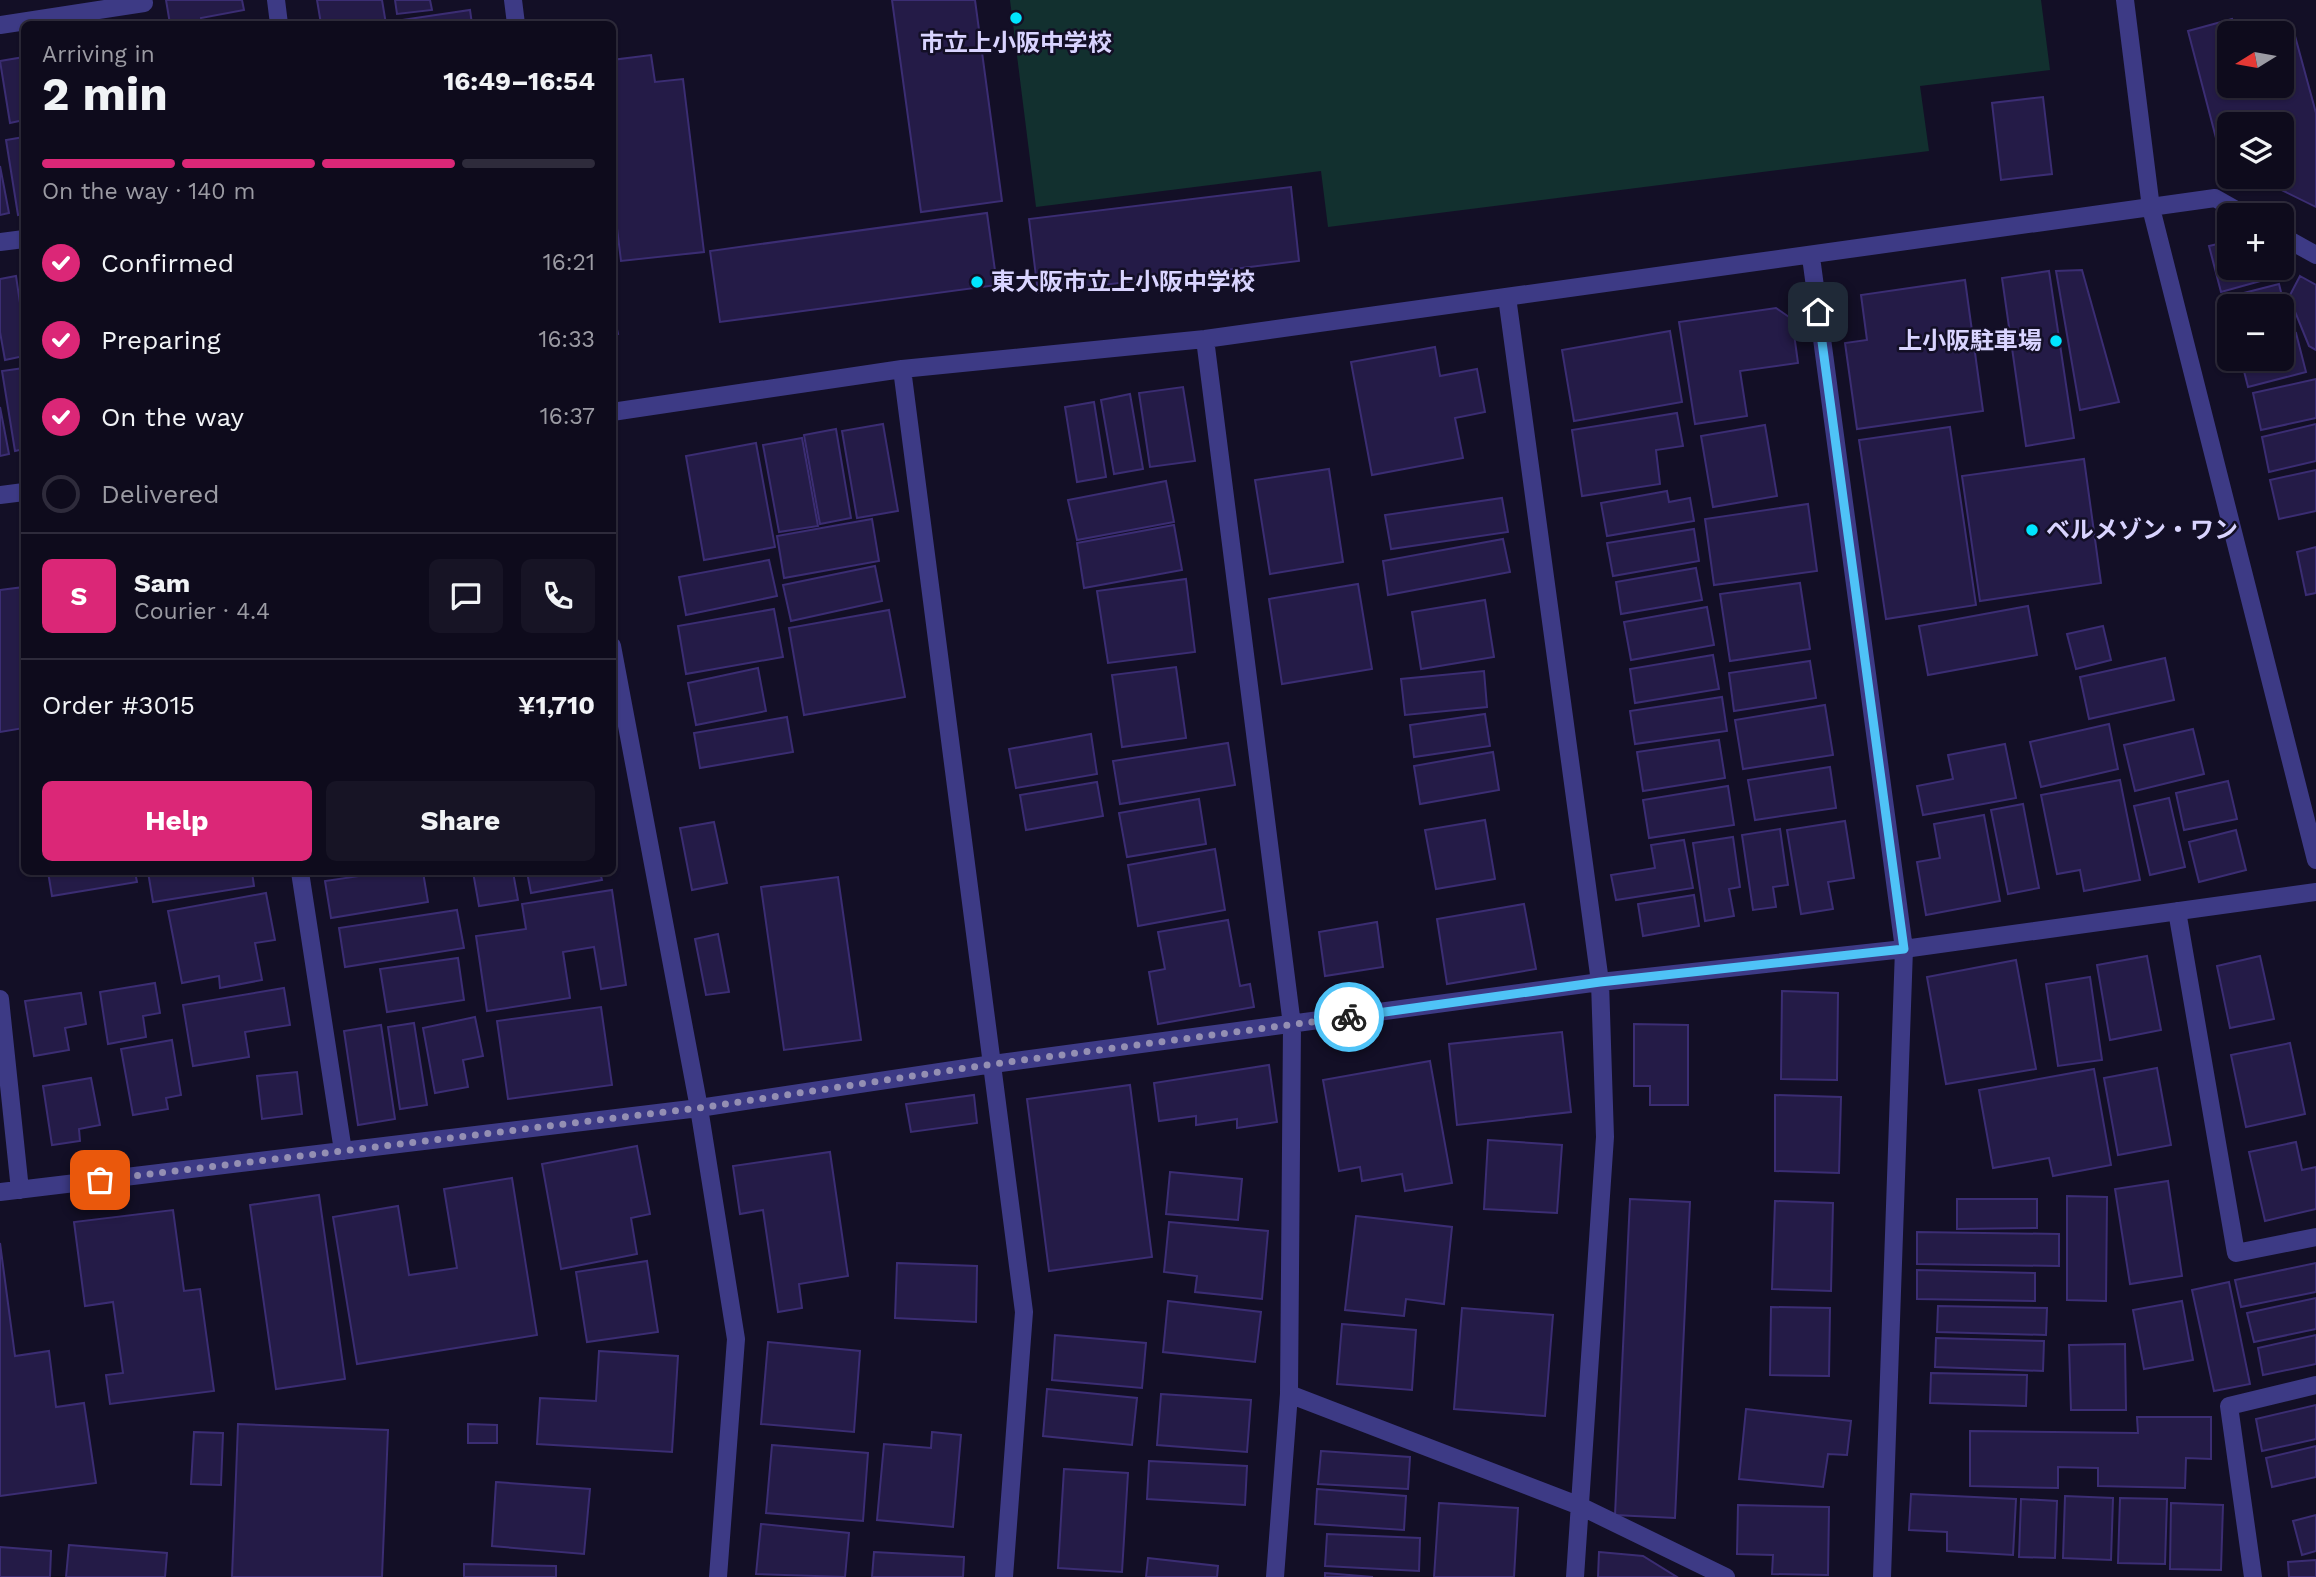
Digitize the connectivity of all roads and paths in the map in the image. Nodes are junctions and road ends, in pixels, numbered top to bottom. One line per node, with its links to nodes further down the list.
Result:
1 (276, 0): 6 (street)
2 (513, 0): 7 (street)
3 (2125, 0): 11 (street)
4 (144, 3): 5 (street)
5 (26, 21)
6 (279, 21)
7 (516, 21)
8 (21, 22): 9 (street)
9 (0, 25)
10 (2224, 203): 11 (street)
11 (2151, 208): 16 (street); 24 (street)
12 (21, 239): 13 (street)
13 (0, 242)
14 (2294, 243): 15 (street)
15 (2316, 255)
16 (1811, 257): 17 (street); 28 (street)
17 (1507, 297): 18 (street); 29 (street)
18 (1205, 339): 19 (street); 31 (street)
19 (902, 369): 20 (street); 32 (street)
20 (616, 411)
21 (21, 492): 22 (street)
22 (0, 495)
23 (616, 667): 33 (street)
24 (2316, 860)
25 (300, 875): 34 (street)
26 (2316, 892): 27 (street)
27 (2177, 911): 28 (street); 37 (street)
28 (1904, 949): 29 (street); 46 (street)
29 (1600, 982): 31 (street); 40 (street)
30 (0, 999): 35 (street)
31 (1292, 1025): 32 (street); 39 (street)
32 (993, 1064): 33 (street); 42 (street)
33 (699, 1108): 34 (street); 41 (street)
34 (342, 1151): 35 (street)
35 (20, 1190): 36 (street)
36 (0, 1192)
37 (2316, 1237)
38 (2316, 1385): 47 (street)
39 (1289, 1394): 40 (street); 43 (street)
40 (1580, 1506): 44 (street); 45 (street)
41 (718, 1577)
42 (1004, 1577)
43 (1275, 1577)
44 (1575, 1577)
45 (1726, 1577)
46 (1882, 1577)
47 (2253, 1577)

